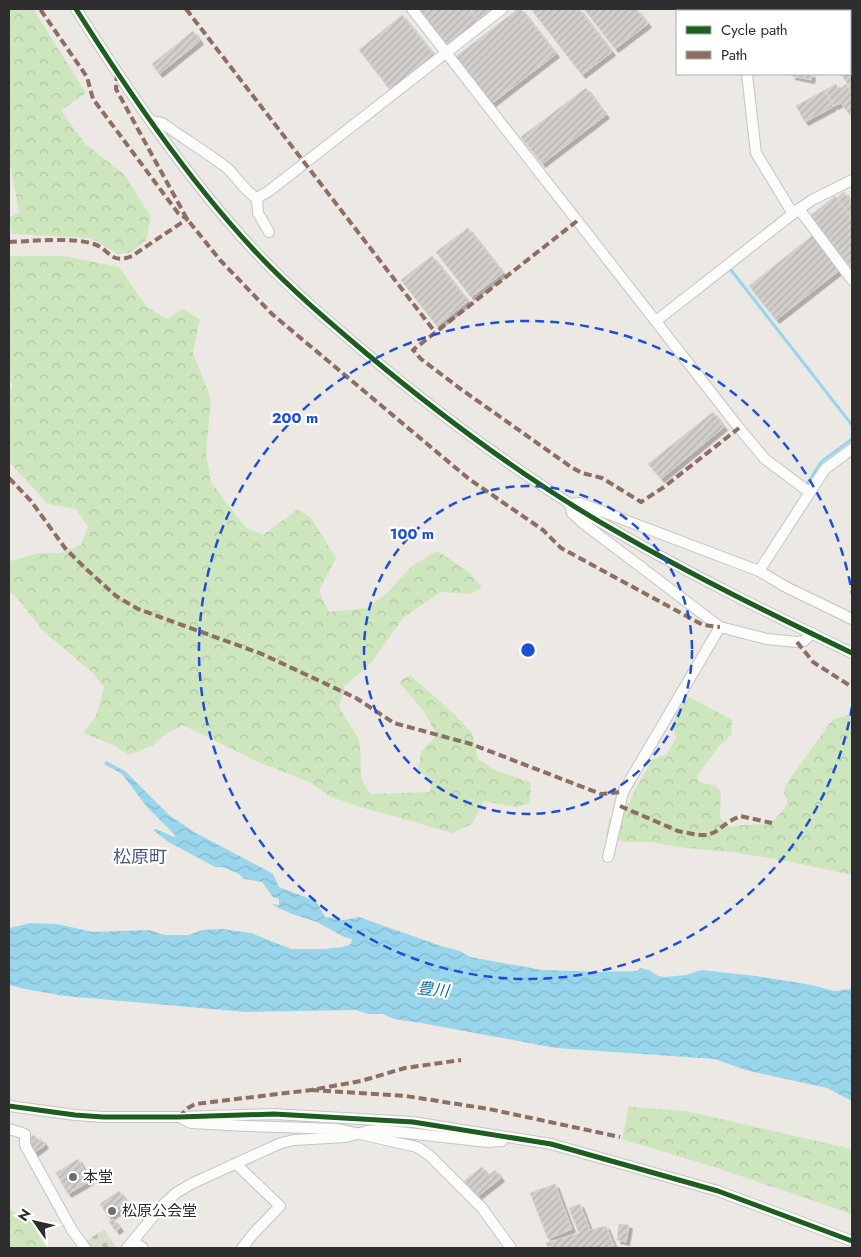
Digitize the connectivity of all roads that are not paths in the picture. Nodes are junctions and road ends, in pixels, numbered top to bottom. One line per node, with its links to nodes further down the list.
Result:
1 (76, 9): 6 (street)
2 (412, 9): 4 (street)
3 (502, 9): 4 (street)
4 (446, 52): 8 (street); 12 (street)
5 (747, 75): 9 (street)
6 (151, 121): 8 (street); 15 (street)
7 (852, 180): 9 (street)
8 (257, 198): 10 (street)
9 (796, 211): 11 (street); 12 (street)
10 (270, 232)
11 (852, 280)
12 (656, 321): 14 (street)
13 (852, 449): 14 (street)
14 (809, 492): 16 (street)
15 (570, 504): 16 (street); 18 (street); 19 (street)
16 (759, 571): 17 (street)
17 (852, 619)
18 (720, 627): 19 (street); 21 (street)
19 (812, 634): 20 (street)
20 (852, 653)
21 (608, 857)
22 (9, 1106): 23 (street)
23 (179, 1117): 25 (street); 26 (street)
24 (9, 1129): 30 (street)
25 (358, 1134): 26 (street); 27 (street); 33 (street)
26 (510, 1138): 28 (street)
27 (236, 1164): 29 (street); 32 (street)
28 (852, 1241)
29 (130, 1245): 31 (street)
30 (85, 1248)
31 (144, 1248)
32 (242, 1248)
33 (511, 1248)

